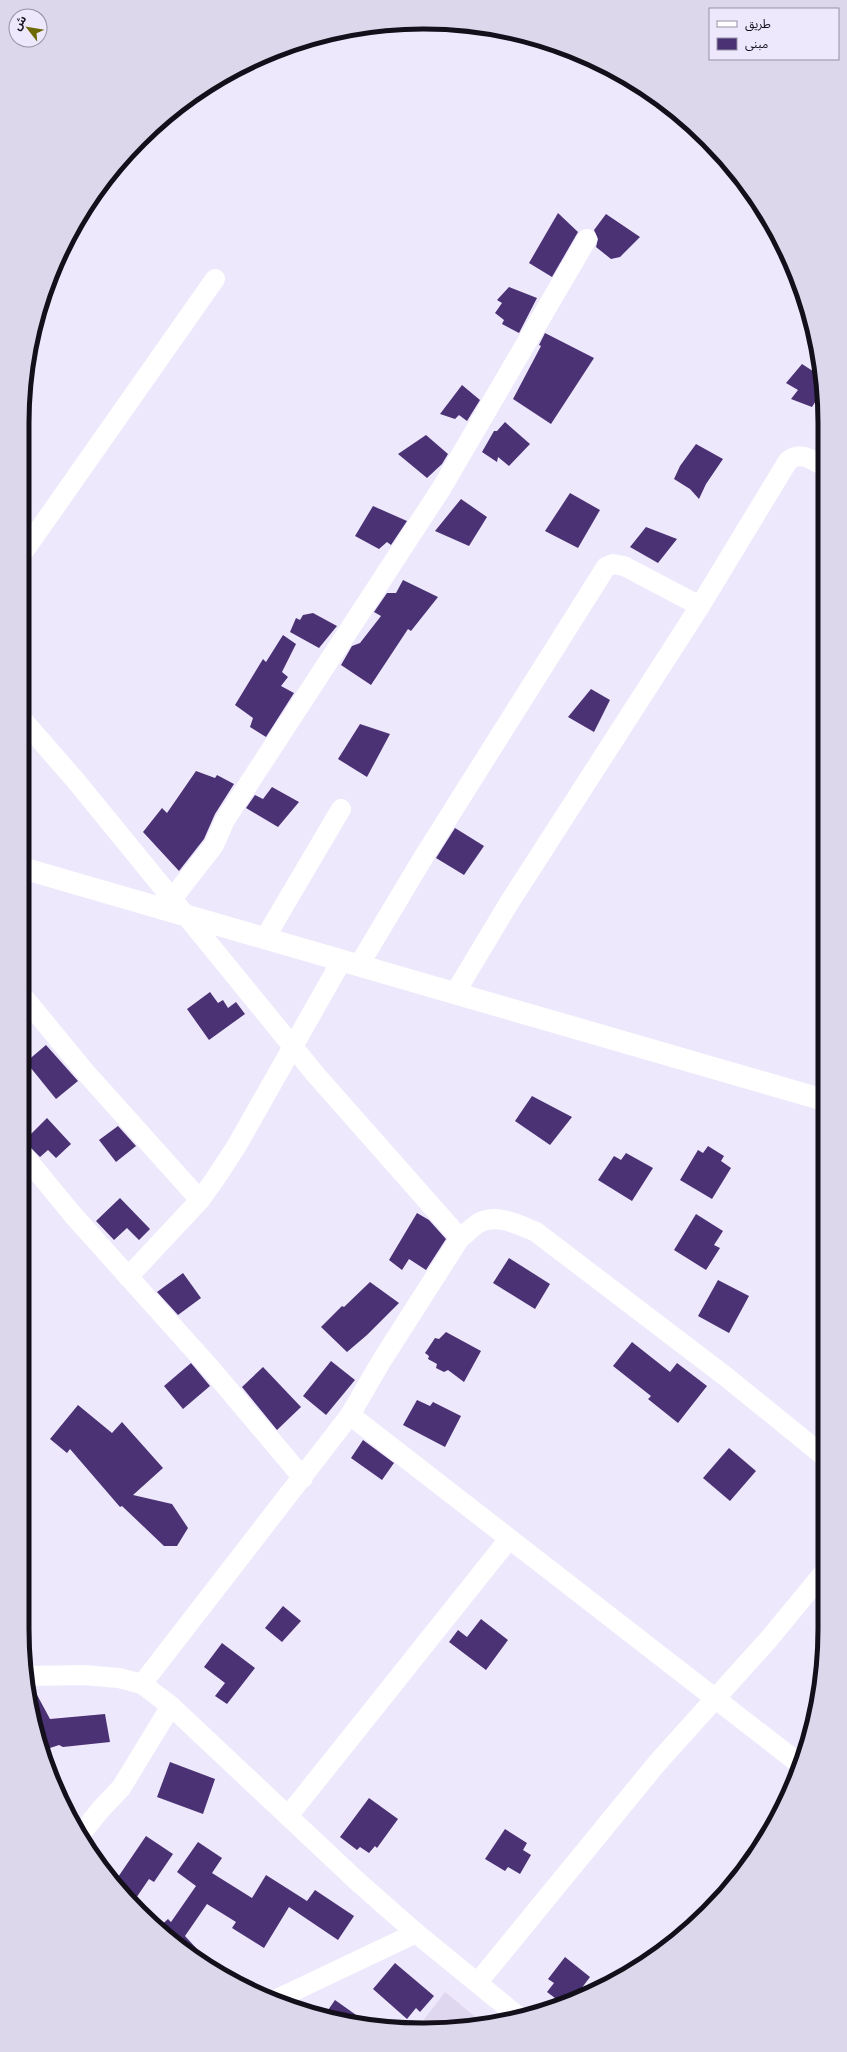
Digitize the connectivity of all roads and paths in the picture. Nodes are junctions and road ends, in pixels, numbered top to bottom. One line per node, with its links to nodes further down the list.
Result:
1 (587, 239): 9 (street)
2 (215, 280): 4 (street)
3 (818, 463): 5 (street)
4 (29, 544)
5 (700, 606): 11 (street); 12 (street)
6 (29, 727): 9 (street)
7 (341, 809): 10 (street)
8 (29, 870): 9 (street)
9 (179, 907): 10 (street); 14 (street)
10 (265, 938): 11 (street)
11 (350, 963): 12 (street); 14 (street)
12 (456, 993): 15 (street)
13 (29, 1004): 17 (street)
14 (293, 1047): 17 (street); 18 (street)
15 (818, 1098)
16 (29, 1161): 19 (street)
17 (200, 1200): 19 (street)
18 (460, 1238): 20 (street); 21 (street)
19 (128, 1277): 22 (street)
20 (350, 1415): 22 (street); 23 (street)
21 (818, 1452)
22 (303, 1478): 26 (street)
23 (509, 1539): 27 (street); 30 (street)
24 (818, 1579): 27 (street)
25 (32, 1676): 26 (street)
26 (142, 1684): 28 (street)
27 (715, 1699): 29 (street); 33 (street)
28 (171, 1706): 30 (street); 31 (street)
29 (795, 1760)
30 (288, 1816): 32 (street)
31 (84, 1829)
32 (416, 1933): 33 (street); 34 (street)
33 (478, 1982): 35 (street)
34 (282, 1997)
35 (514, 2012)

